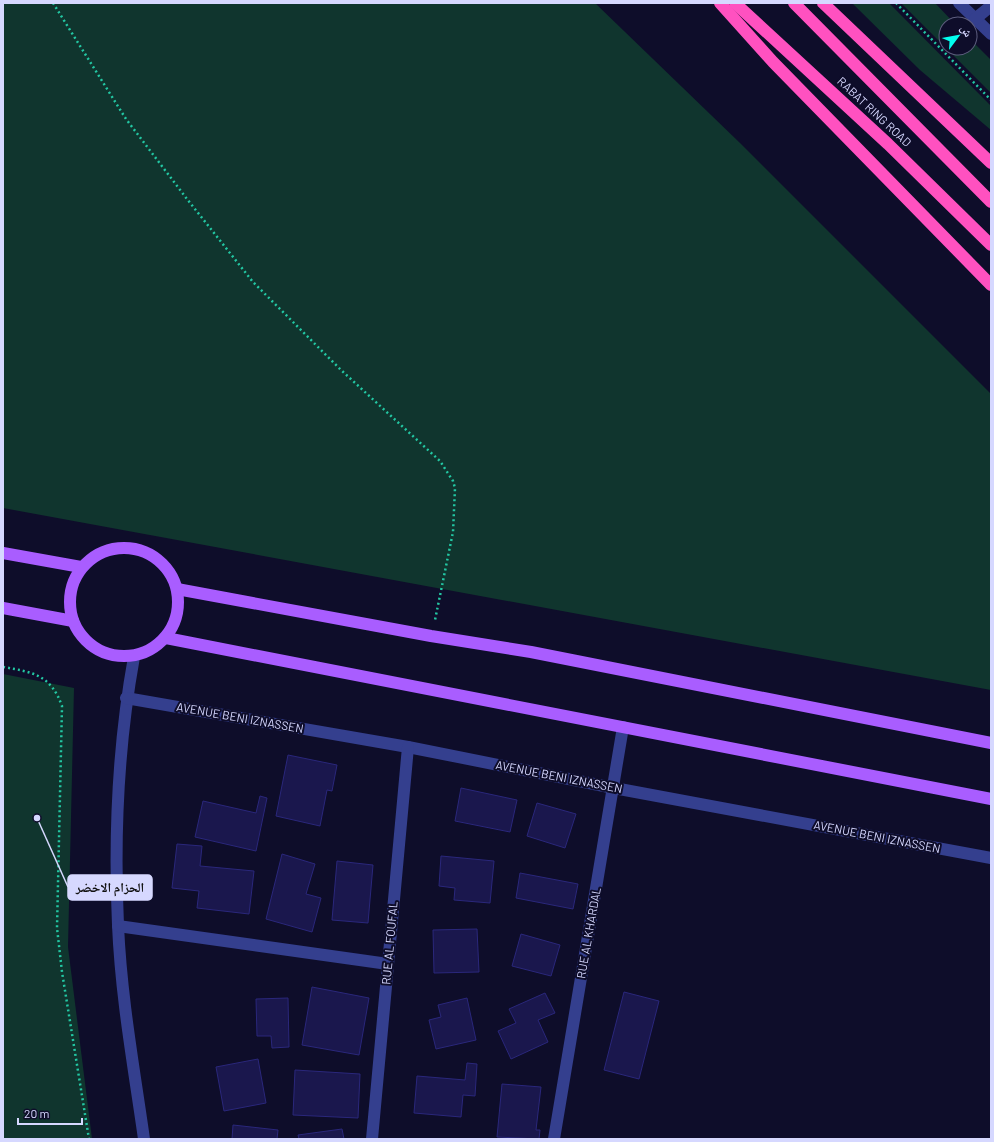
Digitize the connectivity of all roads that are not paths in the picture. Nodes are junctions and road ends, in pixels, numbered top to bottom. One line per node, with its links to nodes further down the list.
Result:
1 (720, 3): 14 (highway)
2 (735, 3): 13 (highway, RABAT RING ROAD)
3 (794, 3): 12 (highway, RABAT RING ROAD)
4 (824, 3): 11 (highway)
5 (959, 3): 7 (street)
6 (991, 6): 8 (street)
7 (972, 16)
8 (978, 17)
9 (978, 22): 10 (street)
10 (991, 34)
11 (991, 163)
12 (991, 202)
13 (991, 245)
14 (991, 285)
15 (3, 553): 16 (main road)
16 (81, 568): 17 (main road); 19 (main road)
17 (177, 589): 20 (main road); 24 (main road)
18 (3, 608): 19 (main road)
19 (73, 621): 21 (main road)
20 (166, 638): 21 (main road); 23 (main road)
21 (134, 657): 22 (street)
22 (126, 698): 25 (street, AVENUE BENI IZNASSEN); 29 (street)
23 (623, 727): 26 (street, RUE AL KHARDAL); 27 (main road)
24 (991, 743)
25 (408, 747): 26 (street, AVENUE BENI IZNASSEN); 30 (street, RUE AL FOUFAL)
26 (614, 788): 28 (street, AVENUE BENI IZNASSEN); 33 (street, RUE AL KHARDAL)
27 (991, 799)
28 (991, 858)
29 (118, 926): 30 (street); 31 (street)
30 (388, 964): 32 (street, RUE AL FOUFAL)
31 (144, 1139)
32 (372, 1139)
33 (554, 1139)

